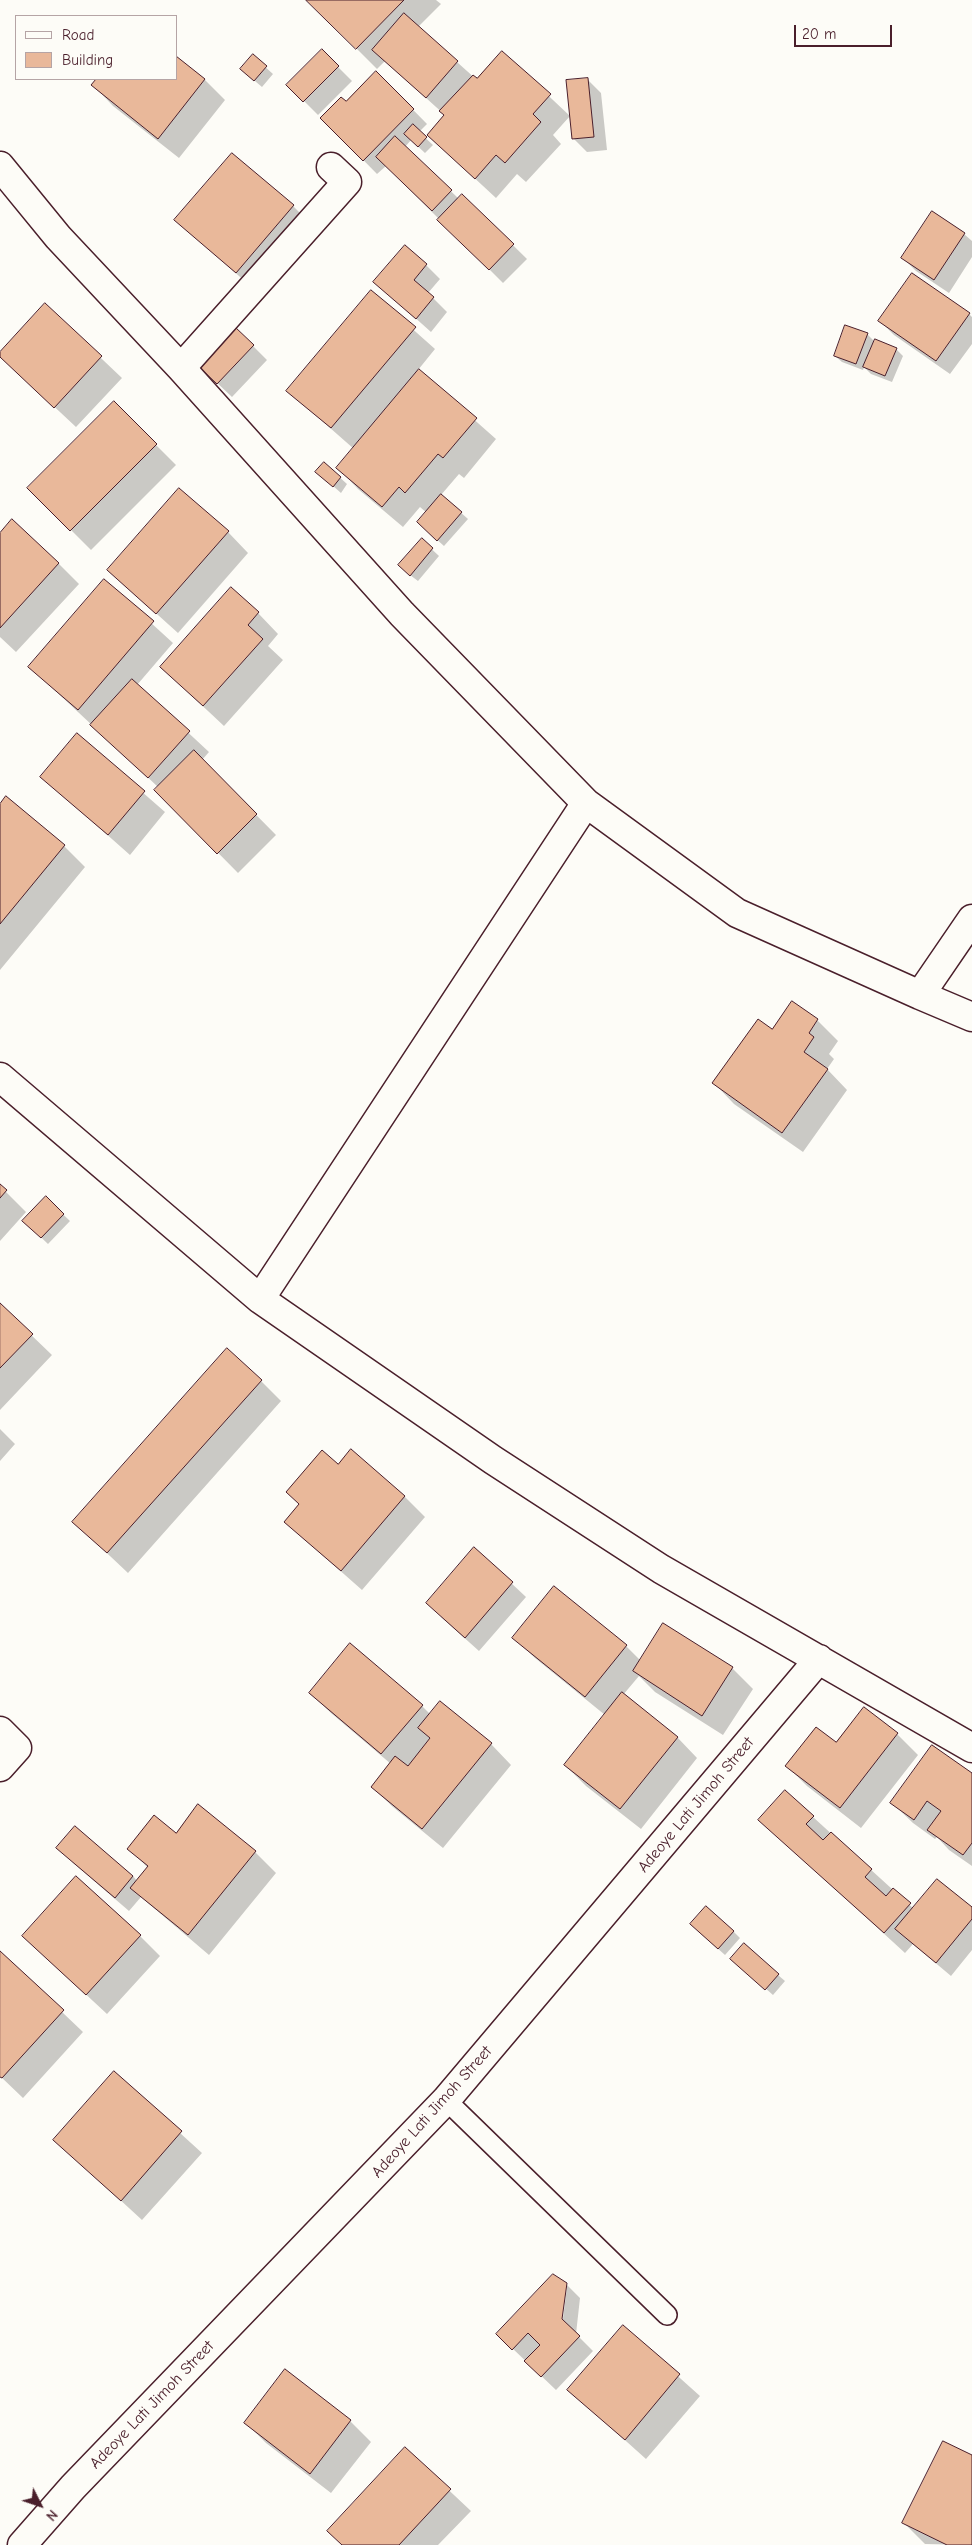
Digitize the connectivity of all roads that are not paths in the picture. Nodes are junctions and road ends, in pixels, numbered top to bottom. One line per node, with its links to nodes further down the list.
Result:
1 (0, 166): 3 (street)
2 (331, 167): 3 (street)
3 (181, 368): 4 (street)
4 (586, 803): 6 (street); 9 (street)
5 (972, 919): 6 (street)
6 (920, 995): 7 (street)
7 (972, 1017)
8 (0, 1077): 9 (street)
9 (260, 1299): 10 (street)
10 (820, 1659): 12 (street); 14 (street, Adeoye Lati Jimoh Street)
11 (0, 1731): 13 (street)
12 (972, 1748)
13 (0, 1767)
14 (446, 2100): 15 (lane); 18 (street, Adeoye Lati Jimoh Street)
15 (667, 2314)
16 (0, 2542): 17 (street)
17 (4, 2545)
18 (22, 2545)

